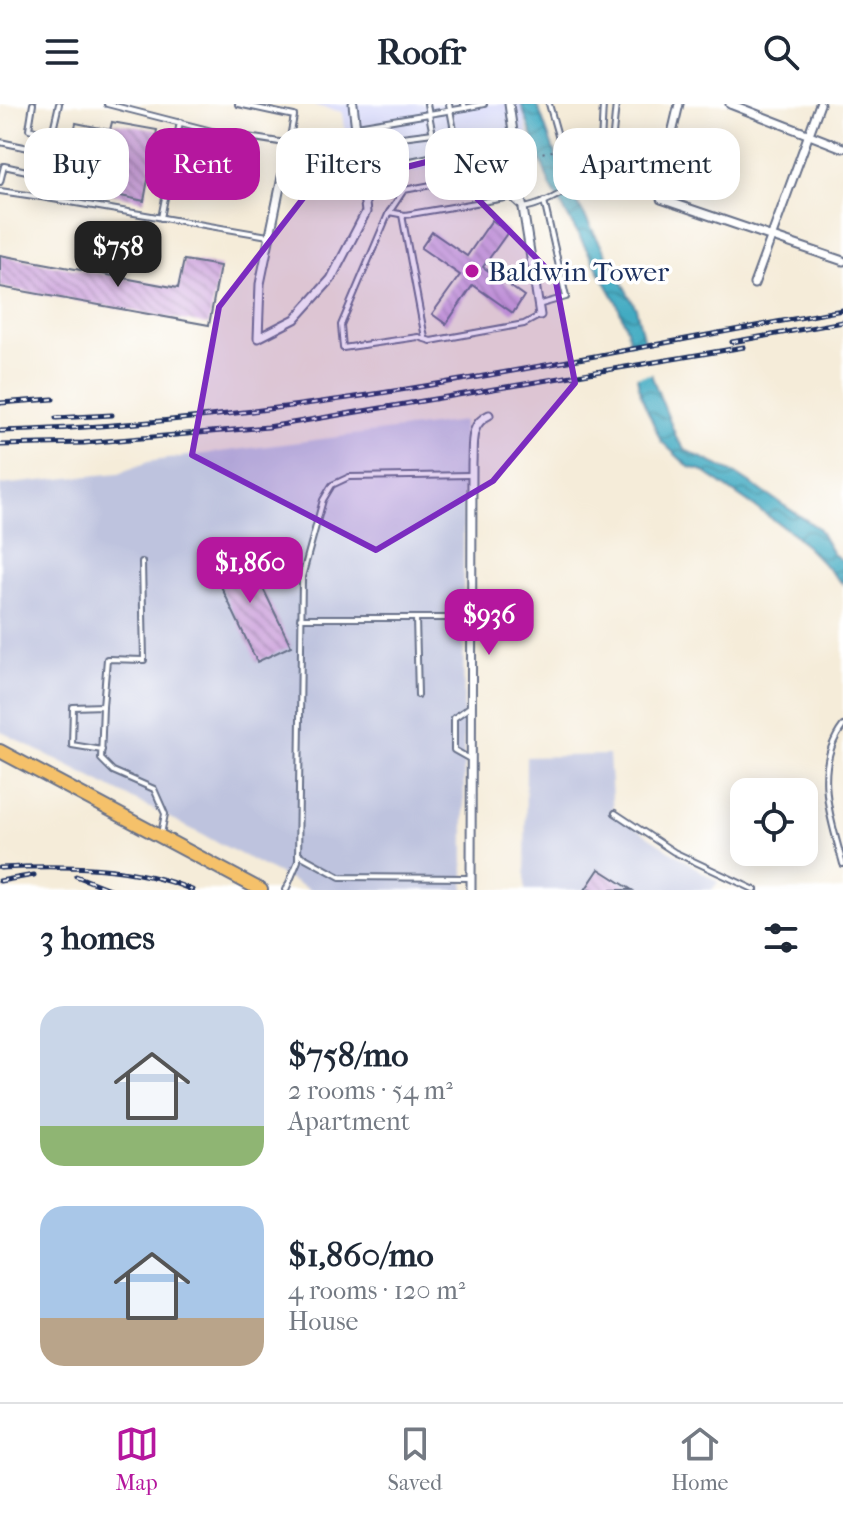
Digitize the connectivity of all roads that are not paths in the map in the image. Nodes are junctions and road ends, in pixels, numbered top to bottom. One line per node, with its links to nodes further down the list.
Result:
1 (33, 104): 22 (lane)
2 (59, 104): 23 (lane)
3 (107, 104): 16 (lane)
4 (238, 104): 26 (lane)
5 (353, 104): 21 (street)
6 (427, 104): 19 (lane)
7 (449, 104): 18 (lane)
8 (484, 104): 17 (lane)
9 (509, 104): 29 (street)
10 (549, 104): 30 (lane)
11 (603, 104): 31 (lane)
12 (616, 104): 32 (lane)
13 (679, 104): 54 (street)
14 (730, 104): 33 (street)
15 (820, 104): 33 (street)
16 (123, 105): 20 (lane)
17 (465, 106): 18 (lane)
18 (450, 111): 19 (lane); 28 (lane)
19 (429, 115): 21 (lane); 27 (lane)
20 (180, 122): 24 (lane); 25 (lane)
21 (354, 126)
22 (29, 128)
23 (54, 128)
24 (179, 128)
25 (206, 128)
26 (292, 128)
27 (432, 128)
28 (453, 128)
29 (512, 128)
30 (556, 128)
31 (602, 128)
32 (614, 128)
33 (809, 134): 36 (street); 54 (street)
34 (0, 142): 35 (lane)
35 (24, 147)
36 (843, 148)
37 (24, 170): 38 (lane)
38 (0, 182)
39 (425, 186): 50 (lane)
40 (0, 191): 41 (lane)
41 (24, 195)
42 (553, 195): 48 (lane)
43 (57, 200): 52 (lane)
44 (164, 200): 52 (lane)
45 (277, 200): 53 (street)
46 (364, 200): 53 (street)
47 (521, 200): 49 (street)
48 (544, 201): 49 (lane); 57 (lane)
49 (523, 208): 51 (lane); 57 (street)
50 (389, 212): 51 (lane); 59 (lane)
51 (402, 215): 59 (lane)
52 (160, 219): 53 (lane)
53 (270, 236)
54 (771, 238): 55 (street); 56 (street)
55 (843, 261)
56 (754, 284)
57 (538, 305): 58 (street)
58 (540, 315): 59 (lane)
59 (425, 339)
60 (489, 415): 61 (street)
61 (472, 475): 63 (lane); 65 (street)
62 (142, 562): 68 (lane)
63 (300, 618): 64 (lane); 75 (lane)
64 (416, 618): 65 (lane); 66 (lane)
65 (473, 618): 67 (street)
66 (418, 695)
67 (473, 705): 72 (street); 72 (lane)
68 (103, 706): 70 (lane); 70 (lane)
69 (843, 726): 76 (lane)
70 (102, 750): 74 (lane)
71 (0, 751): 74 (main road)
72 (472, 760): 77 (street)
73 (615, 813): 81 (lane)
74 (160, 836): 78 (main road)
75 (298, 854): 77 (lane); 79 (lane)
76 (843, 864)
77 (471, 878): 80 (street)
78 (261, 890)
79 (286, 890)
80 (471, 890)
81 (755, 890)

